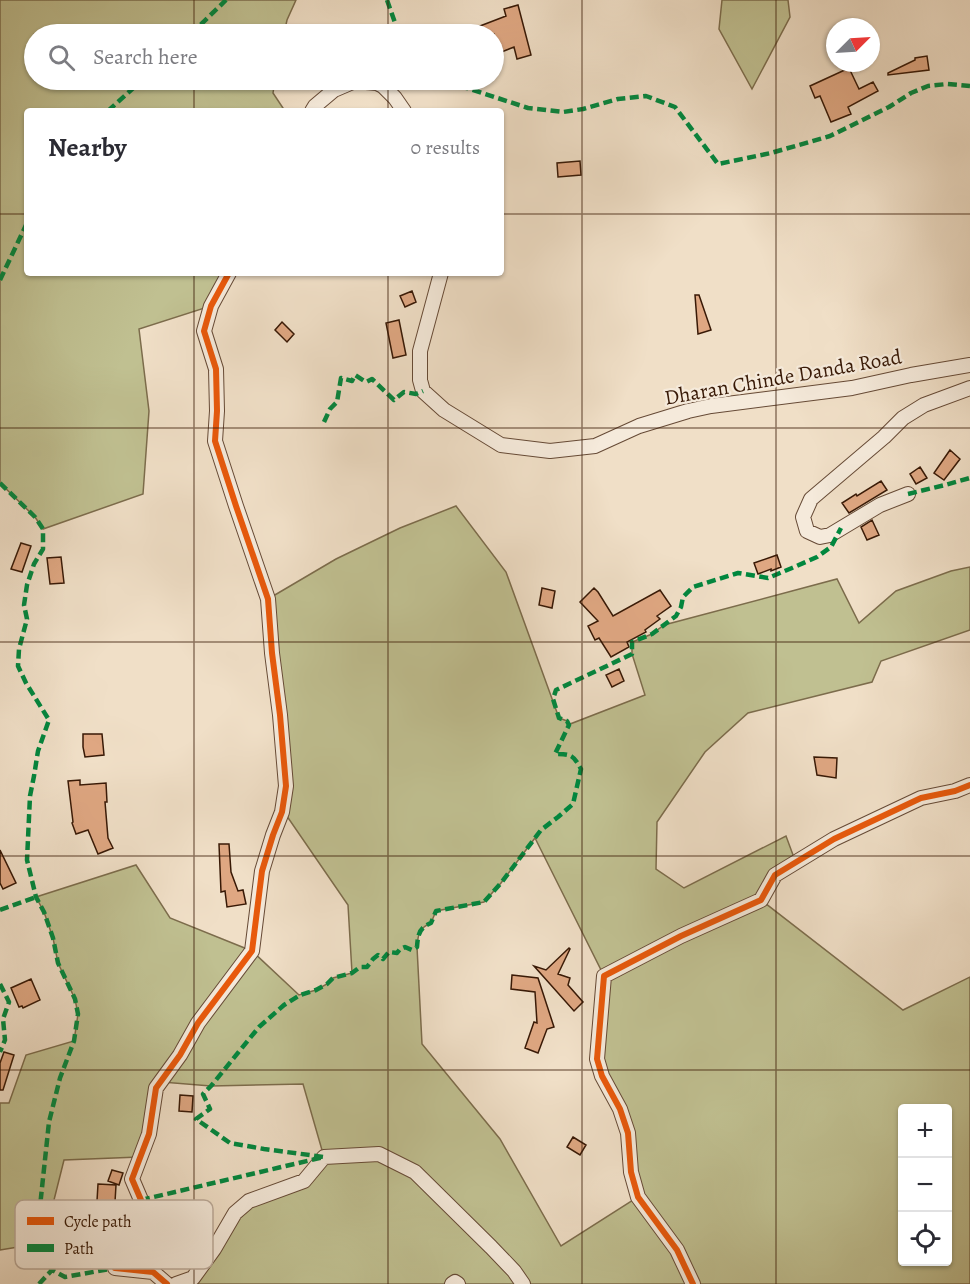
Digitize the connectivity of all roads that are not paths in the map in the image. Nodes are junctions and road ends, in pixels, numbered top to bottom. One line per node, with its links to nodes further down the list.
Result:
1 (334, 90): 3 (street)
2 (387, 90): 4 (street)
3 (314, 108)
4 (402, 108)
5 (227, 276): 11 (street)
6 (440, 276): 7 (street, Dharan Chinde Danda Road)
7 (970, 365)
8 (970, 388): 9 (street)
9 (908, 494)
10 (970, 785): 20 (street)
11 (141, 1200)
12 (213, 1250): 19 (street)
13 (124, 1269): 15 (street)
14 (200, 1269): 16 (street)
15 (167, 1284)
16 (176, 1284)
17 (452, 1284): 18 (street)
18 (458, 1284)
19 (523, 1284)
20 (693, 1284)

